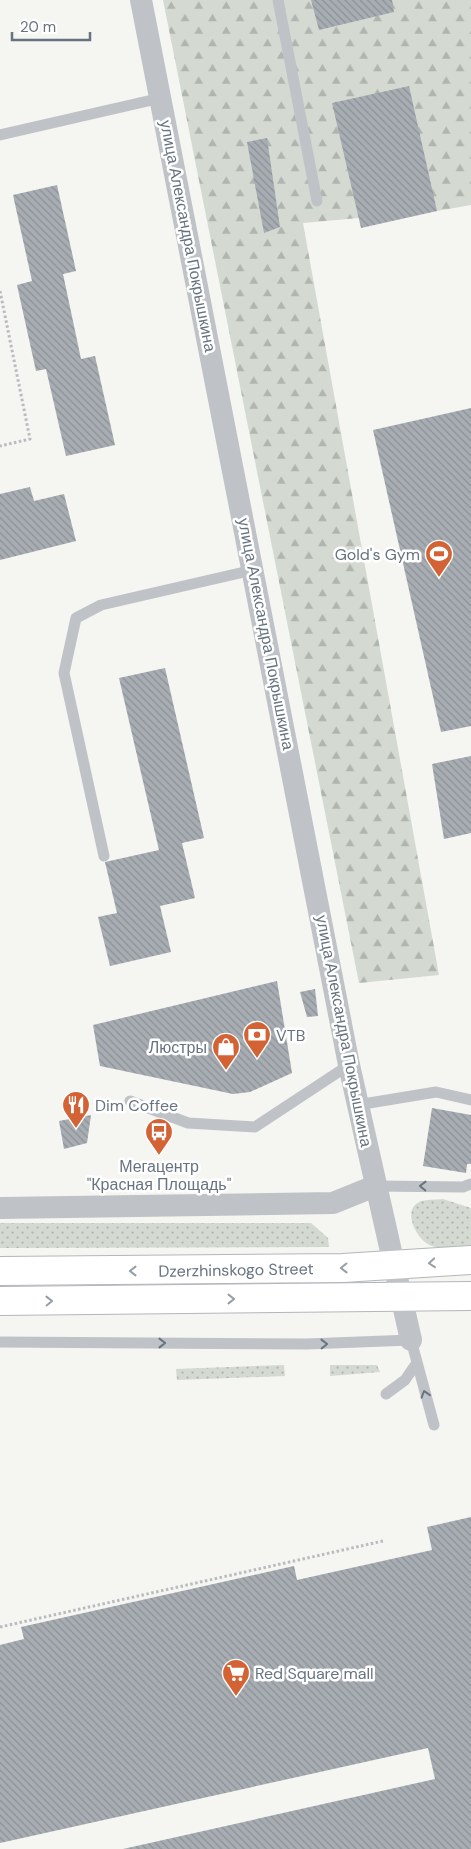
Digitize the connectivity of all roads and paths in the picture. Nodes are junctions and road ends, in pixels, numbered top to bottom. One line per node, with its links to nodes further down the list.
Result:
1 (141, 0): 3 (street, улица Александра Покрышкина)
2 (278, 0): 5 (lane)
3 (161, 98): 4 (lane); 8 (street, улица Александра Покрышкина)
4 (0, 135)
5 (318, 201)
6 (0, 291): 7 (path)
7 (0, 446)
8 (253, 570): 9 (lane); 10 (street, улица Александра Покрышкина)
9 (104, 856)
10 (349, 1066): 12 (lane); 13 (street, улица Александра Покрышкина)
11 (471, 1100): 13 (lane)
12 (130, 1101)
13 (357, 1105): 15 (street, улица Александра Покрышкина)
14 (471, 1184): 15 (lane, one-way to 15)
15 (374, 1186): 16 (street); 18 (street, улица Александра Покрышкина)
16 (0, 1208)
17 (471, 1260): 18 (main road, Dzerzhinskogo Street, one-way to 18)
18 (393, 1267): 19 (main road, Dzerzhinskogo Street, one-way to 19); 21 (street, улица Александра Покрышкина)
19 (0, 1271)
20 (471, 1296): 21 (main road, Dzerzhinskogo Street)
21 (400, 1298): 22 (main road, Dzerzhinskogo Street, one-way to 21); 23 (street, улица Александра Покрышкина)
22 (0, 1302)
23 (411, 1340): 24 (lane, one-way to 23); 25 (lane)
24 (0, 1342)
25 (416, 1364): 26 (lane); 27 (lane, one-way to 25)
26 (386, 1394)
27 (434, 1425)
28 (383, 1541): 29 (path)
29 (0, 1627)

